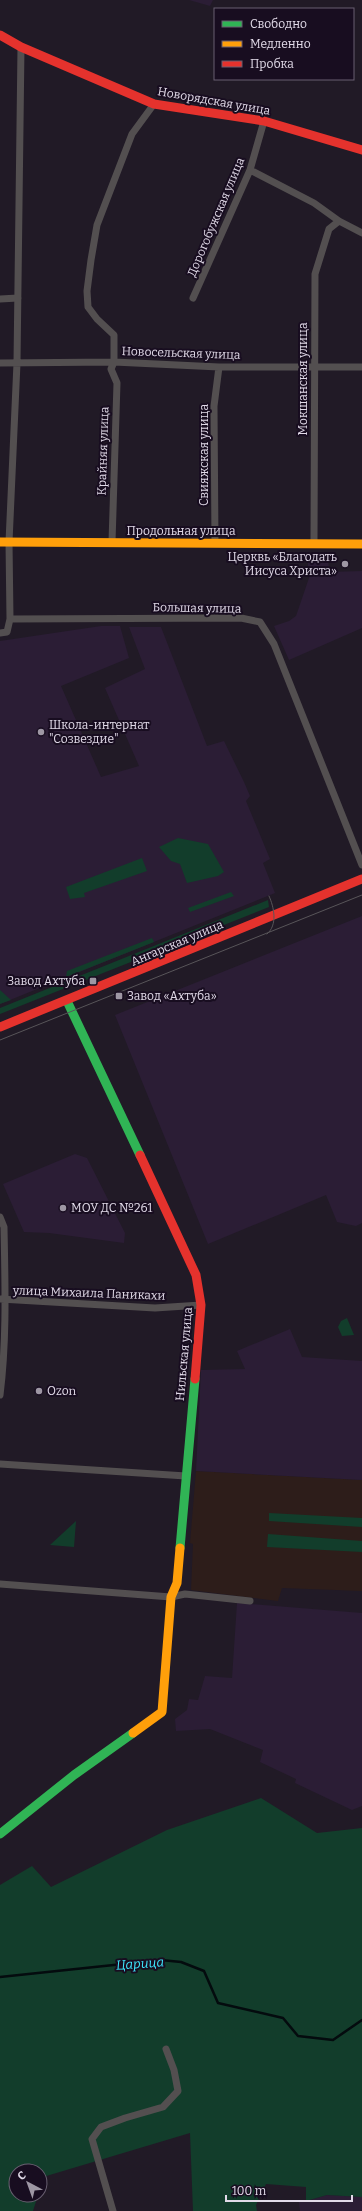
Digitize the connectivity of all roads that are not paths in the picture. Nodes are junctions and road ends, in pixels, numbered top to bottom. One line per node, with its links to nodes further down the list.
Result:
1 (0, 35): 2 (street, Новорядская улица)
2 (21, 46): 3 (street, Новорядская улица); 9 (street)
3 (154, 104): 4 (street, Новорядская улица); 12 (street, Крайняя улица)
4 (264, 121): 5 (street, Новорядская улица); 6 (street, Дорогобужская улица)
5 (362, 150)
6 (250, 170): 7 (street); 10 (street, Дорогобужская улица)
7 (339, 221): 8 (street); 16 (street, Мокшанская улица)
8 (362, 233)
9 (18, 298): 11 (street); 14 (street)
10 (193, 298)
11 (0, 299)
12 (114, 362): 14 (street, Новосельская улица); 15 (street, Новосельская улица); 19 (street, Крайняя улица)
13 (0, 363): 14 (street, Новосельская улица)
14 (17, 363): 18 (street)
15 (219, 367): 16 (street, Новосельская улица); 20 (street, Свияжская улица)
16 (313, 367): 17 (street, Новосельская улица); 21 (street, Мокшанская улица)
17 (362, 367)
18 (4, 542): 19 (street, Продольная улица); 23 (street)
19 (112, 542): 20 (street, Продольная улица)
20 (215, 543): 21 (street, Продольная улица)
21 (314, 543): 22 (street, Продольная улица)
22 (362, 544)
23 (10, 619): 24 (street); 25 (street, Большая улица)
24 (0, 633)
25 (362, 865)
26 (362, 879): 27 (street, Ангарская улица)
27 (67, 1001): 28 (street, Ангарская улица); 31 (street, Нильская улица)
28 (0, 1027)
29 (0, 1217): 30 (street)
30 (3, 1300): 31 (street, улица Михаила Паникахи); 32 (street)
31 (201, 1305): 34 (street, Нильская улица)
32 (0, 1395)
33 (0, 1464): 34 (street)
34 (186, 1476): 36 (street, Нильская улица)
35 (0, 1584): 36 (street)
36 (172, 1597): 37 (street); 38 (street, Нильская улица)
37 (250, 1601)
38 (0, 1834)
39 (166, 2048): 40 (street)
40 (113, 2211)

